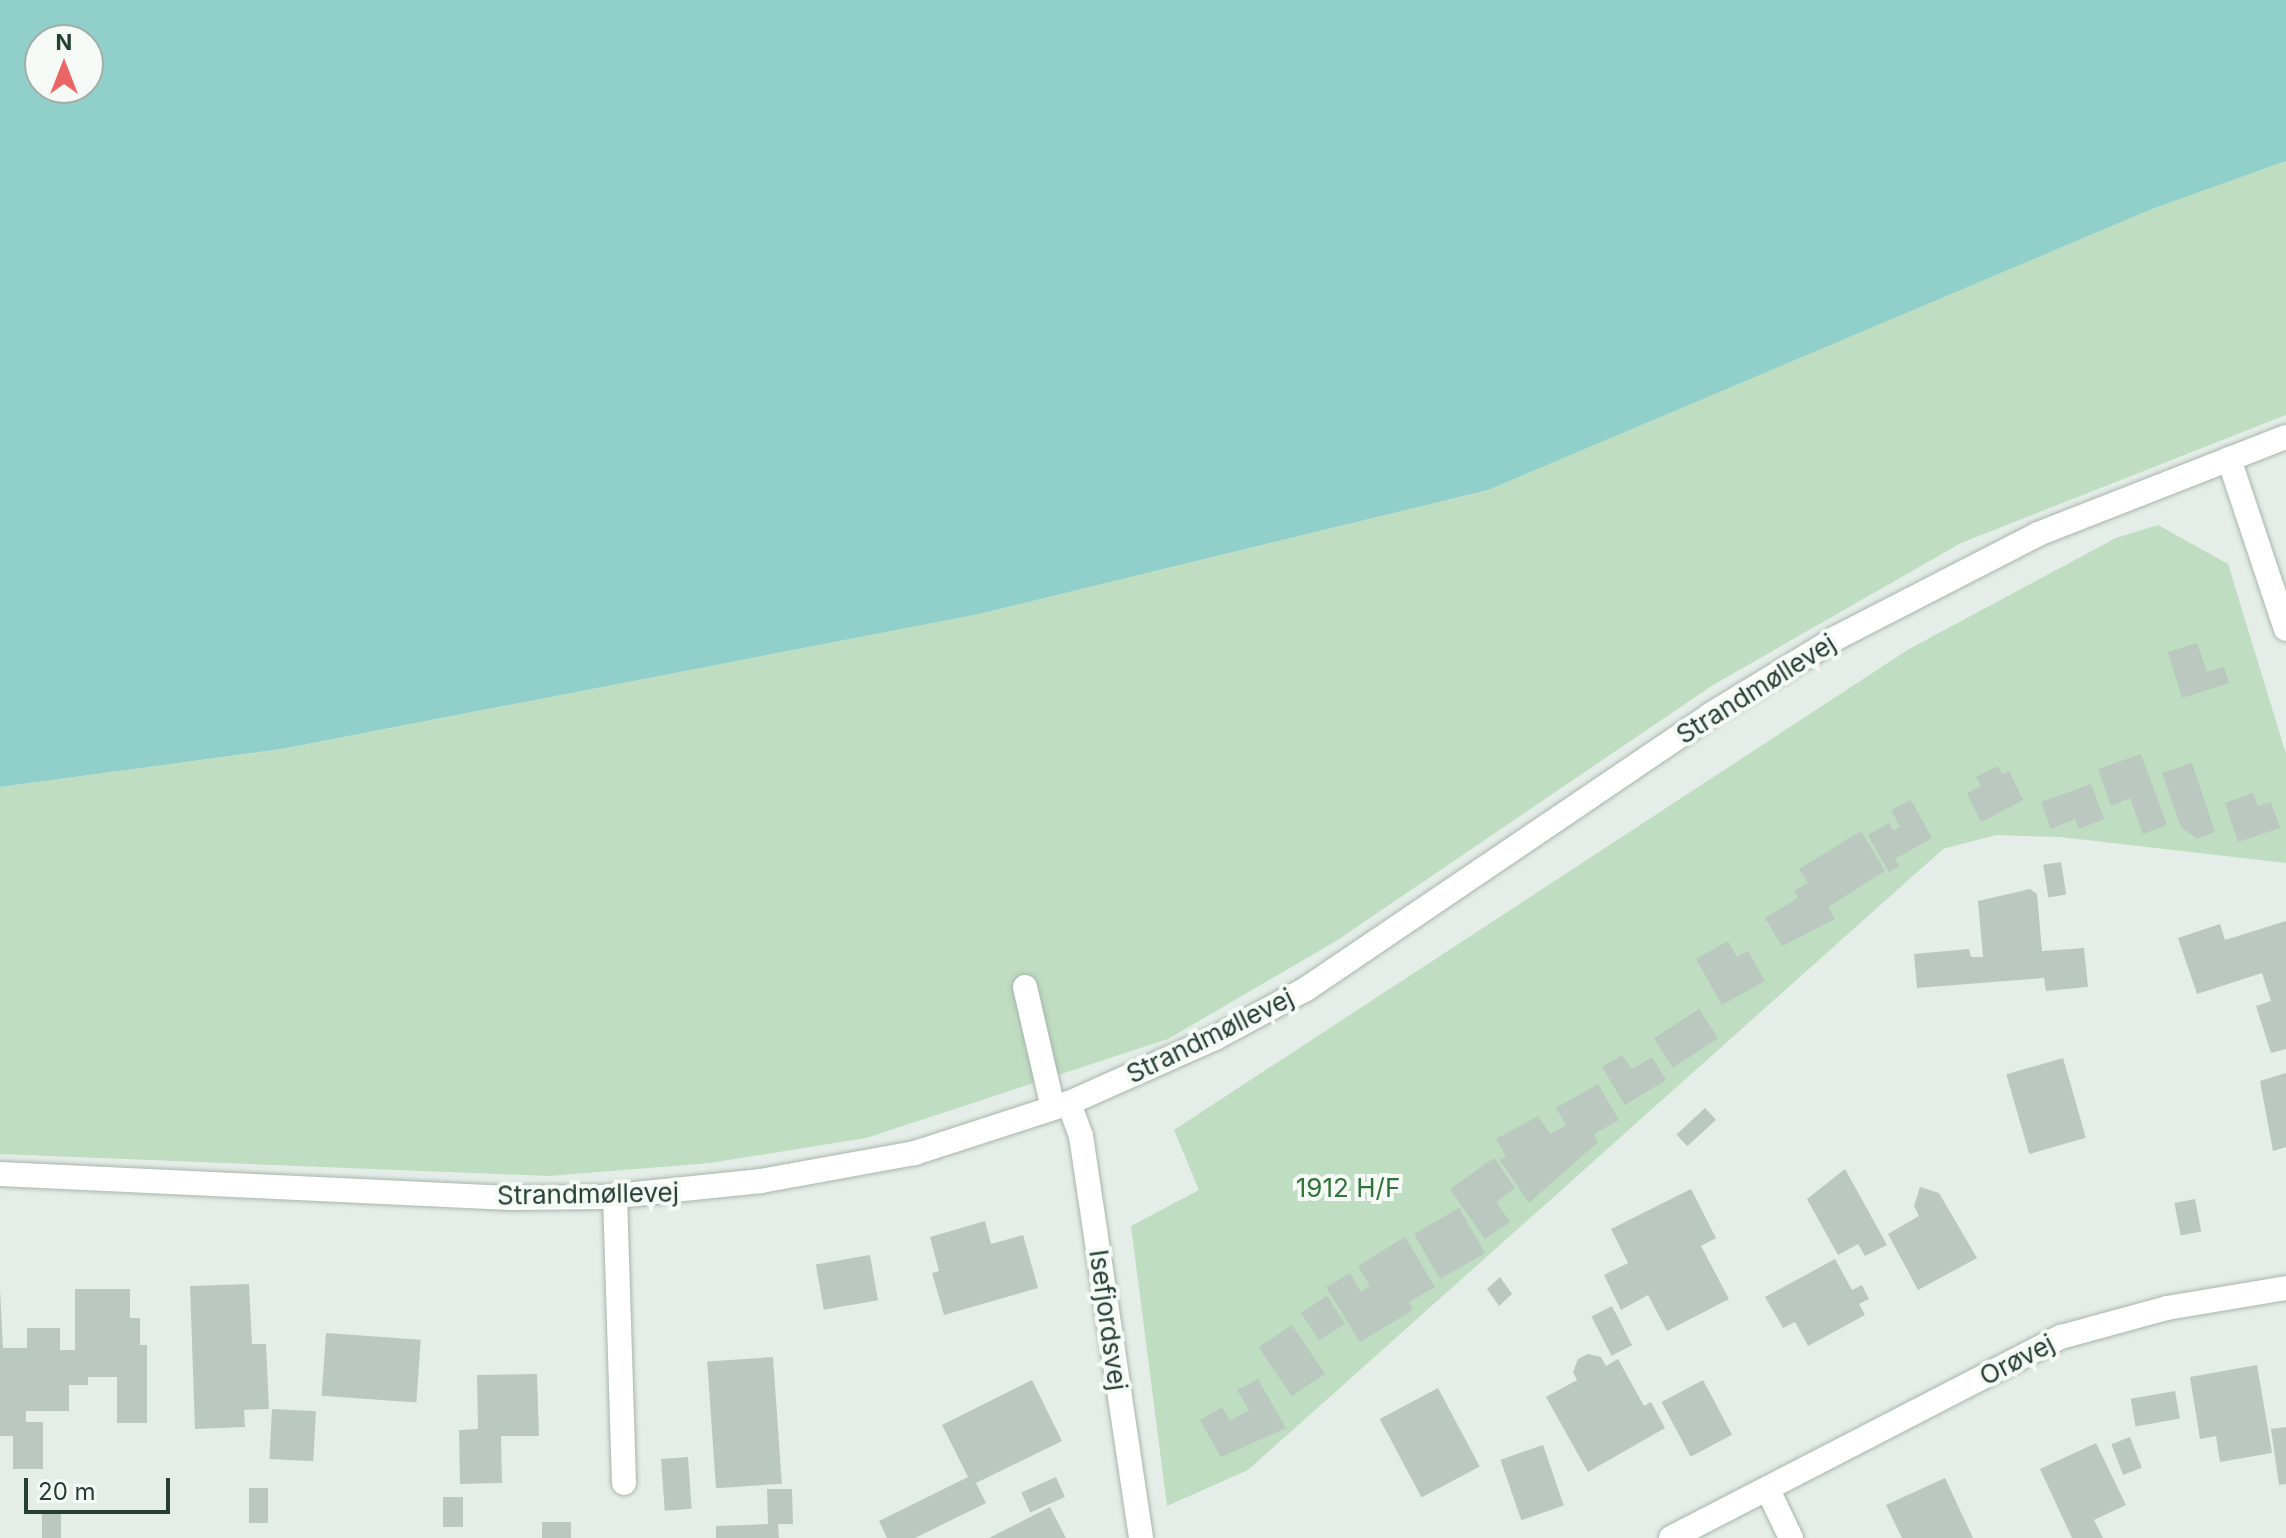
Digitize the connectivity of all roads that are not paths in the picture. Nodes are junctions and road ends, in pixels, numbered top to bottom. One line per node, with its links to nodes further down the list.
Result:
1 (2286, 437): 2 (street, Strandmøllevej)
2 (2229, 459): 3 (street); 5 (street, Strandmøllevej)
3 (2286, 629)
4 (1025, 987): 5 (street, Isefjordsvej)
5 (1061, 1106): 7 (street, Strandmøllevej); 11 (street, Isefjordsvej)
6 (0, 1174): 7 (street, Strandmøllevej)
7 (615, 1196): 9 (street)
8 (2286, 1288): 10 (street, Orøvej)
9 (624, 1483)
10 (1768, 1490): 12 (street, Orøvej); 13 (street)
11 (1141, 1538)
12 (1671, 1538)
13 (1791, 1538)

